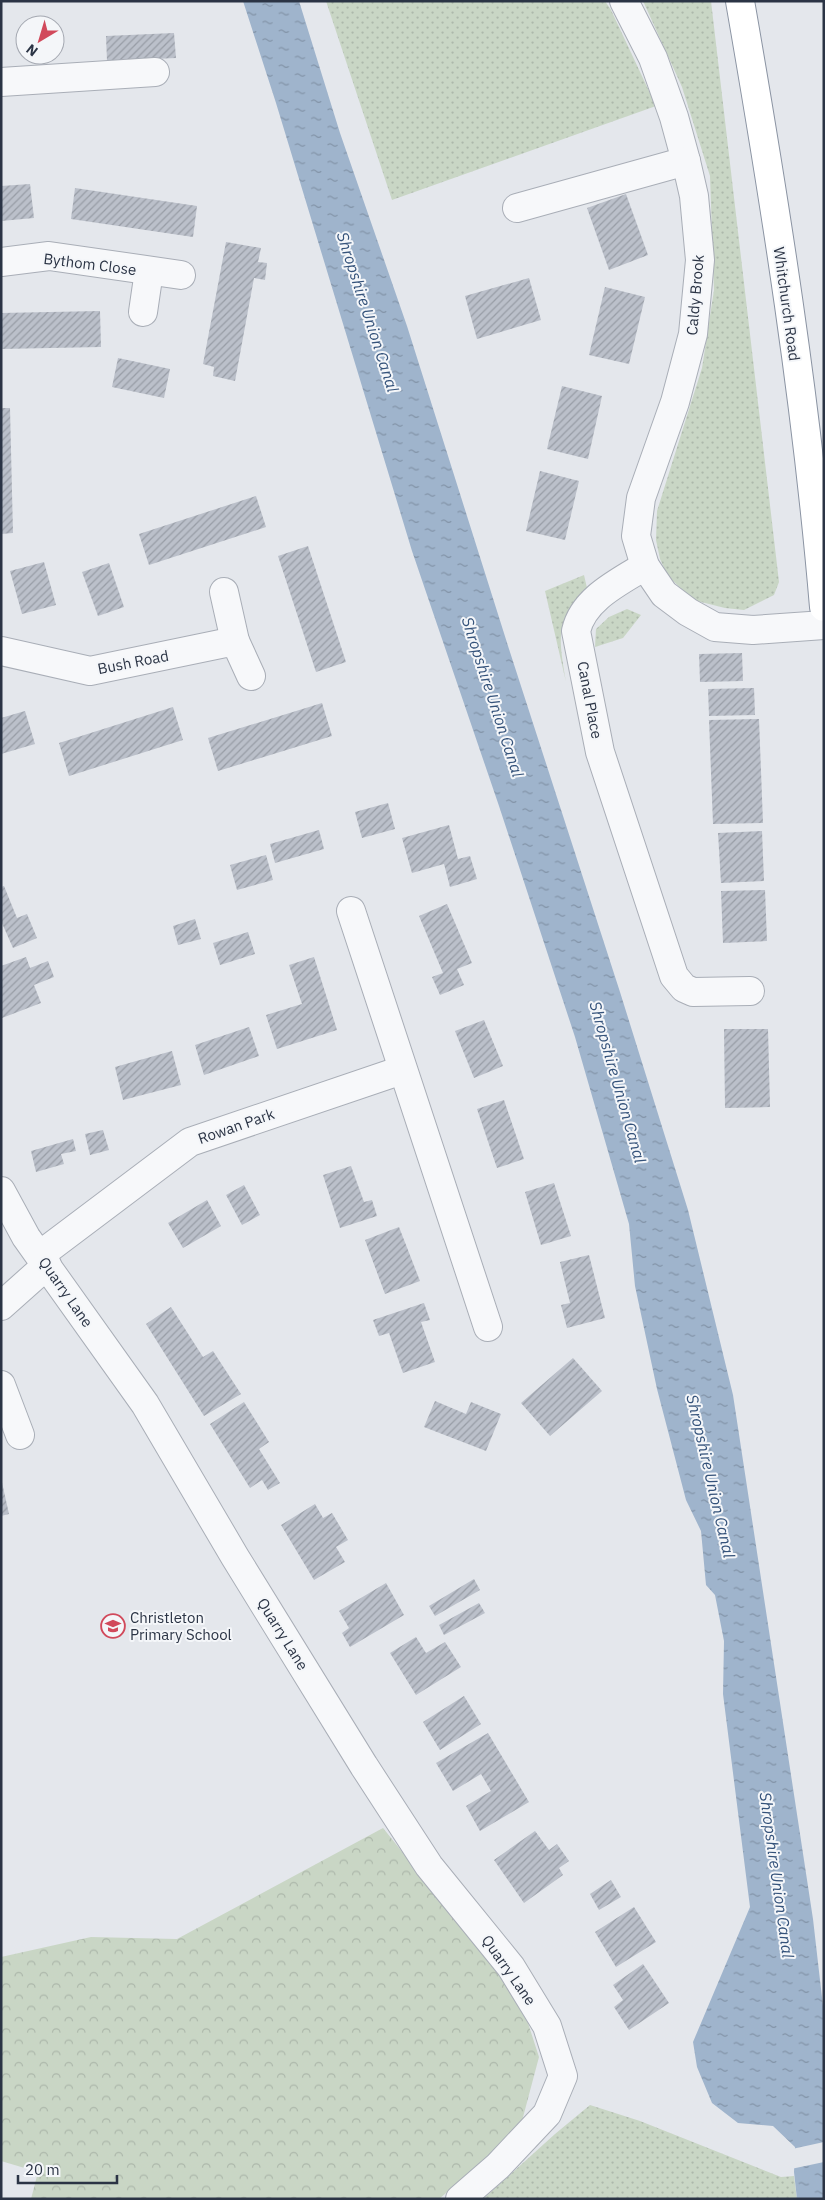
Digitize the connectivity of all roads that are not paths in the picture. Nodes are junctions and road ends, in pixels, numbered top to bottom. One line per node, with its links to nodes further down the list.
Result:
1 (624, 1): 5 (street, Caldy Brook)
2 (740, 1): 13 (highway, Whitchurch Road)
3 (155, 72): 4 (street)
4 (1, 82)
5 (686, 161): 6 (street); 11 (street, Caldy Brook)
6 (517, 208)
7 (1, 262): 8 (street, Bythom Close)
8 (149, 271): 9 (street, Bythom Close); 10 (street, Bythom Close)
9 (181, 275)
10 (143, 312)
11 (645, 566): 14 (street); 19 (street, Canal Place)
12 (224, 592): 15 (street)
13 (824, 607)
14 (824, 624)
15 (235, 641): 16 (street, Bush Road); 17 (street)
16 (1, 651)
17 (251, 676)
18 (351, 911): 20 (street)
19 (750, 991)
20 (402, 1070): 22 (street, Rowan Park); 24 (street)
21 (1, 1191): 22 (street, Quarry Lane)
22 (44, 1260): 23 (street, Rowan Park); 27 (street, Quarry Lane)
23 (1, 1306)
24 (488, 1327)
25 (1, 1385): 26 (street)
26 (20, 1435)
27 (460, 2199)

